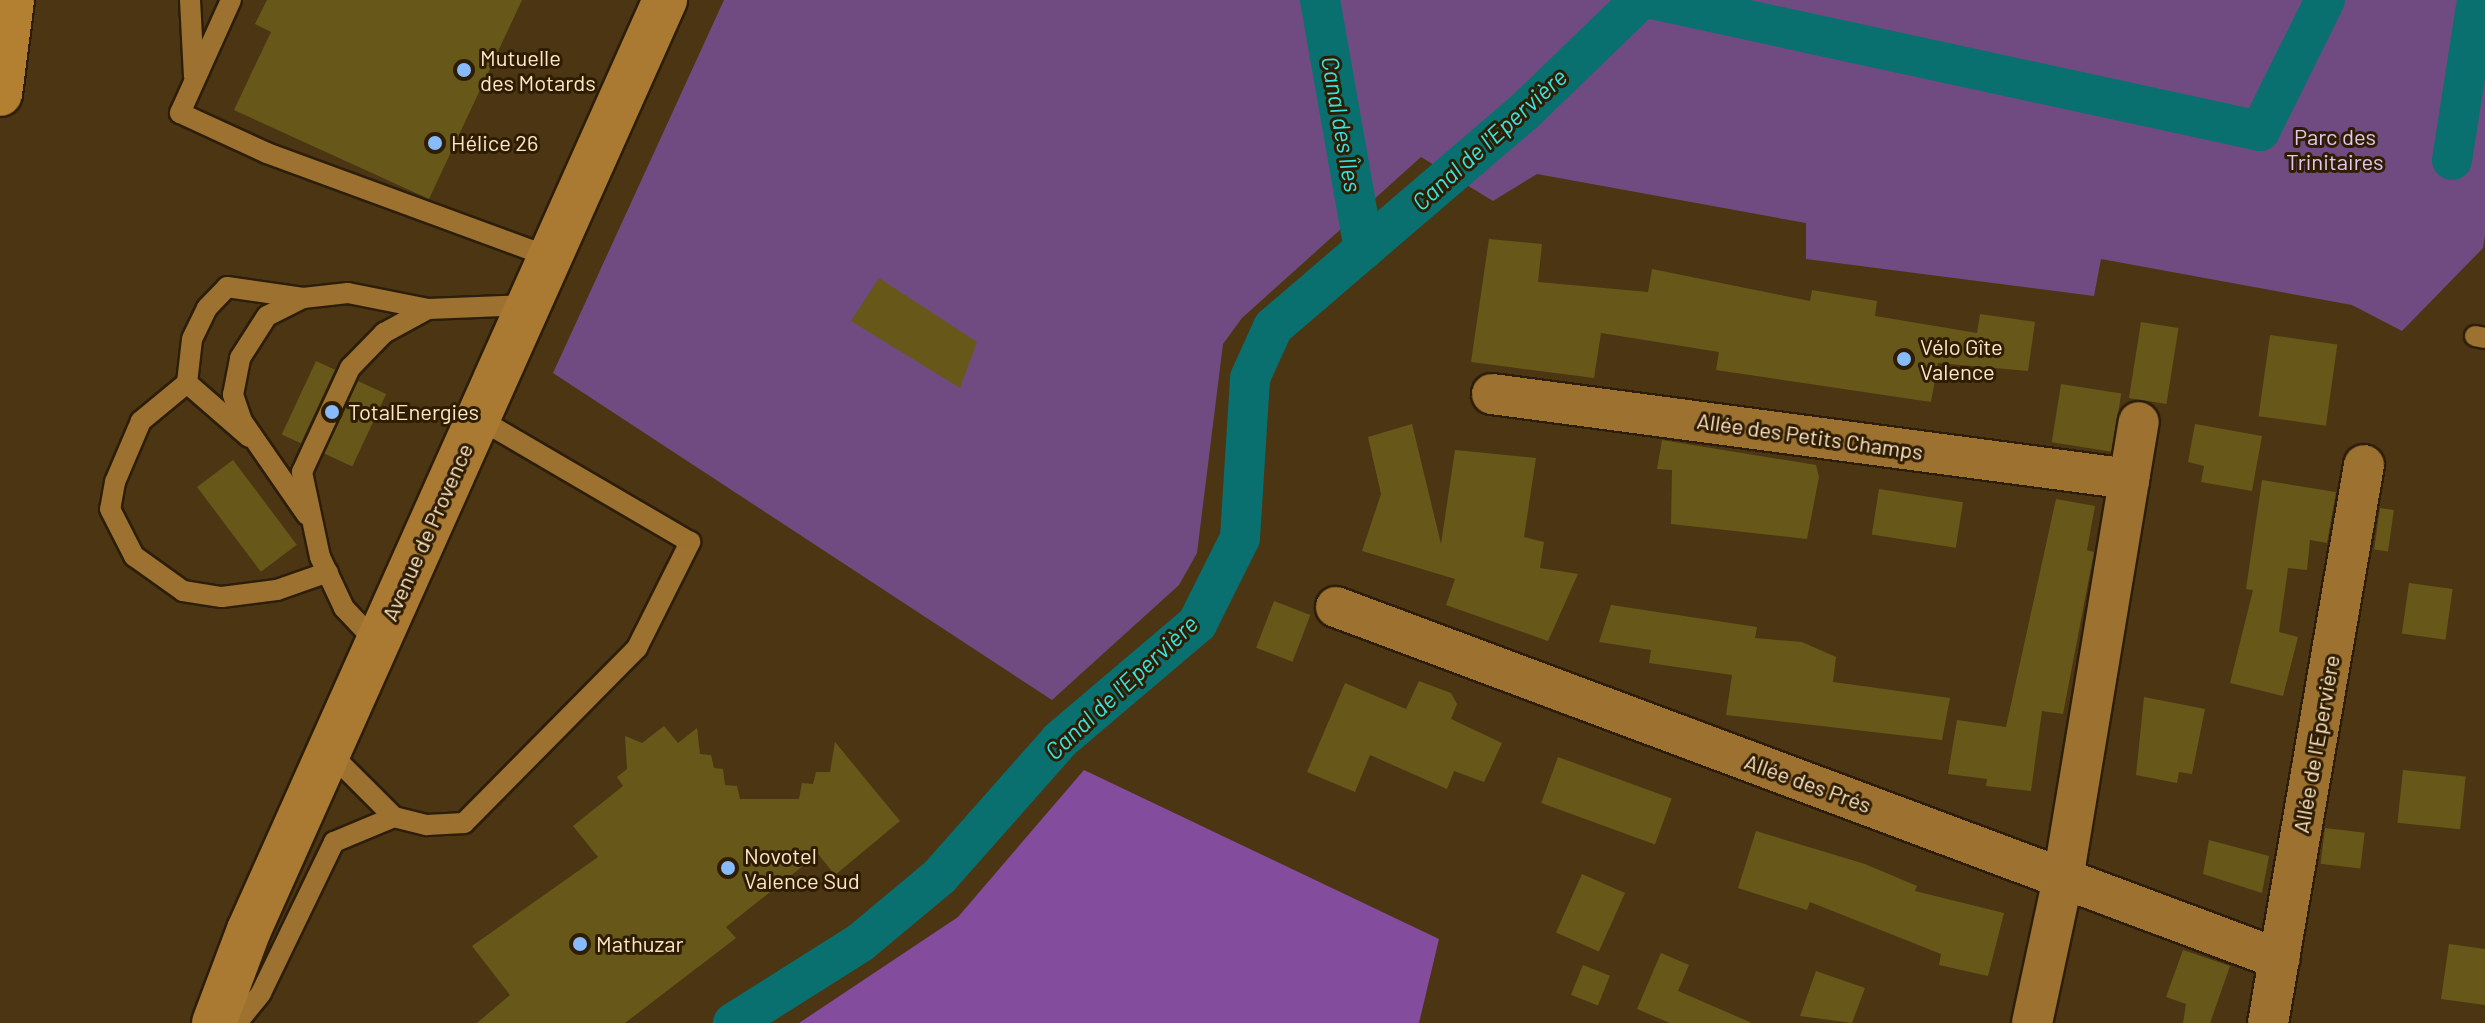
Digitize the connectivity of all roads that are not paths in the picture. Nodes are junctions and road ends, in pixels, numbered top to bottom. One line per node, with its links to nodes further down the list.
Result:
1 (12, 0): 6 (highway)
2 (190, 0): 5 (lane)
3 (231, 0): 5 (lane)
4 (665, 0): 7 (main road, Avenue de Provence)
5 (195, 80): 7 (lane)
6 (0, 94)
7 (550, 257): 9 (main road, Avenue de Provence)
8 (303, 298): 10 (lane); 11 (lane); 15 (lane)
9 (528, 305): 10 (lane); 13 (main road, Avenue de Provence)
10 (428, 309): 18 (lane)
11 (187, 383): 15 (lane); 19 (lane)
12 (1492, 394): 17 (street, Allée des Petits Champs)
13 (478, 418): 21 (main road, Avenue de Provence); 23 (lane)
14 (2139, 422): 17 (street)
15 (254, 441): 18 (lane)
16 (2364, 465): 25 (street, Allée de l'Epervière)
17 (2129, 479): 24 (street)
18 (308, 516): 19 (lane)
19 (328, 572): 21 (lane)
20 (1336, 607): 24 (street, Allée des Prés)
21 (377, 643): 22 (main road, Avenue de Provence)
22 (329, 752): 23 (lane); 26 (main road, Avenue de Provence)
23 (394, 817): 27 (lane)
24 (2063, 879): 25 (street, Allée des Prés); 28 (street)
25 (2279, 959): 29 (street, Allée de l'Epervière)
26 (214, 1023)
27 (237, 1023)
28 (2032, 1023)
29 (2268, 1023)

